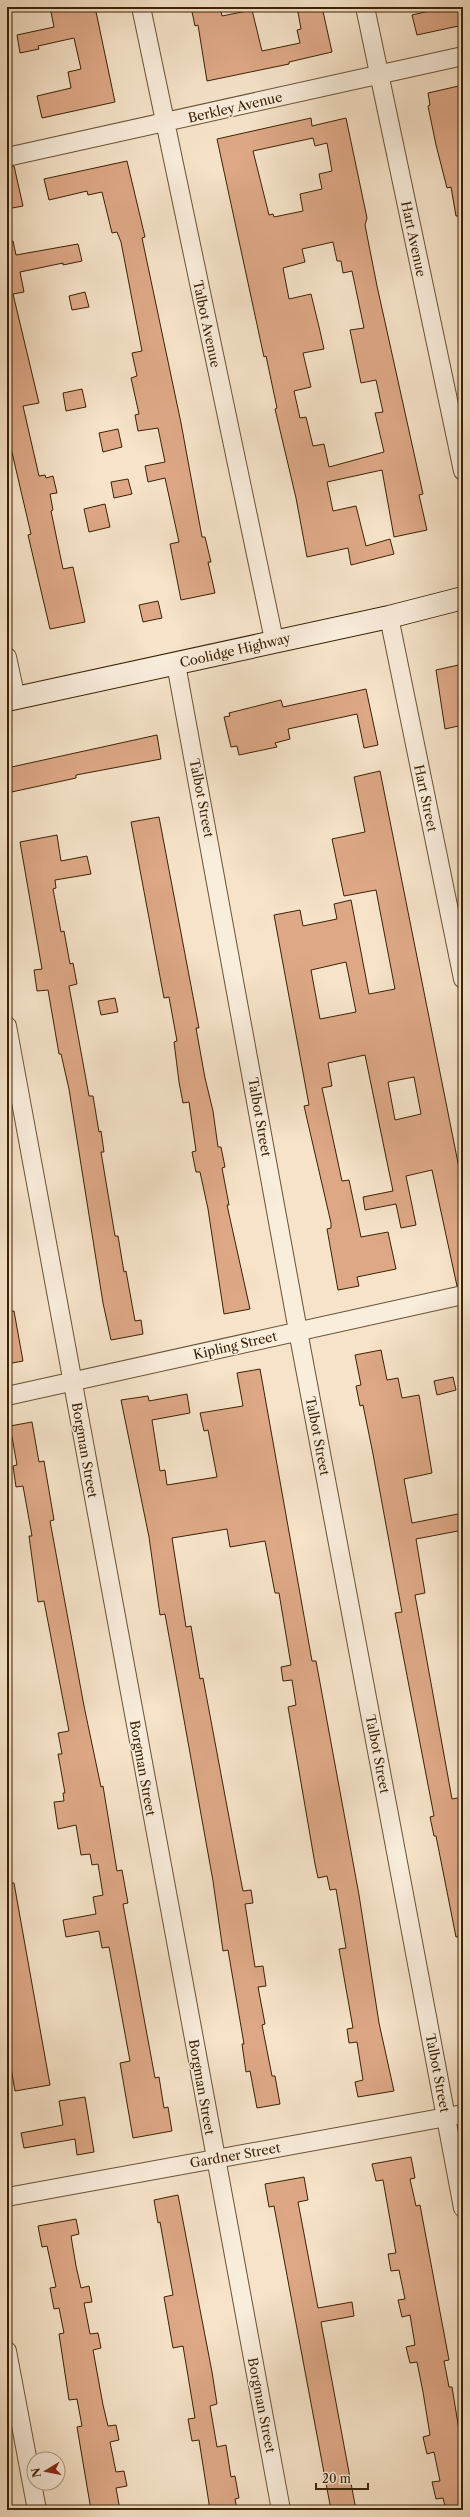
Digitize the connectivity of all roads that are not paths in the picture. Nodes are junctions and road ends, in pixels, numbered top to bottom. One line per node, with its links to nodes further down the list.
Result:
1 (140, 7): 5 (street, Talbot Avenue)
2 (364, 7): 4 (street, Hart Avenue)
3 (463, 56): 4 (street, Berkley Avenue)
4 (379, 75): 5 (street, Berkley Avenue); 7 (street, Hart Avenue)
5 (165, 123): 6 (street, Berkley Avenue); 10 (street, Talbot Avenue)
6 (7, 157)
7 (463, 471)
8 (463, 598): 9 (main road, Coolidge Highway)
9 (389, 617): 10 (main road, Coolidge Highway); 14 (street, Hart Street)
10 (274, 640): 12 (main road, Coolidge Highway)
11 (7, 657): 13 (street)
12 (176, 664): 13 (main road, Coolidge Highway); 17 (street, Talbot Street)
13 (12, 699)
14 (463, 979)
15 (7, 1026): 18 (street, Borgman Street)
16 (463, 1295): 17 (street, Kipling Street)
17 (298, 1331): 18 (street, Kipling Street); 20 (street, Talbot Street)
18 (72, 1382): 19 (street, Kipling Street); 21 (street, Borgman Street)
19 (7, 1396)
20 (455, 2115): 21 (street, Gardner Street); 23 (street, Talbot Street)
21 (215, 2158): 22 (street, Gardner Street); 26 (street, Borgman Street)
22 (7, 2197)
23 (463, 2208)
24 (7, 2351): 25 (street)
25 (37, 2510)
26 (282, 2510)

